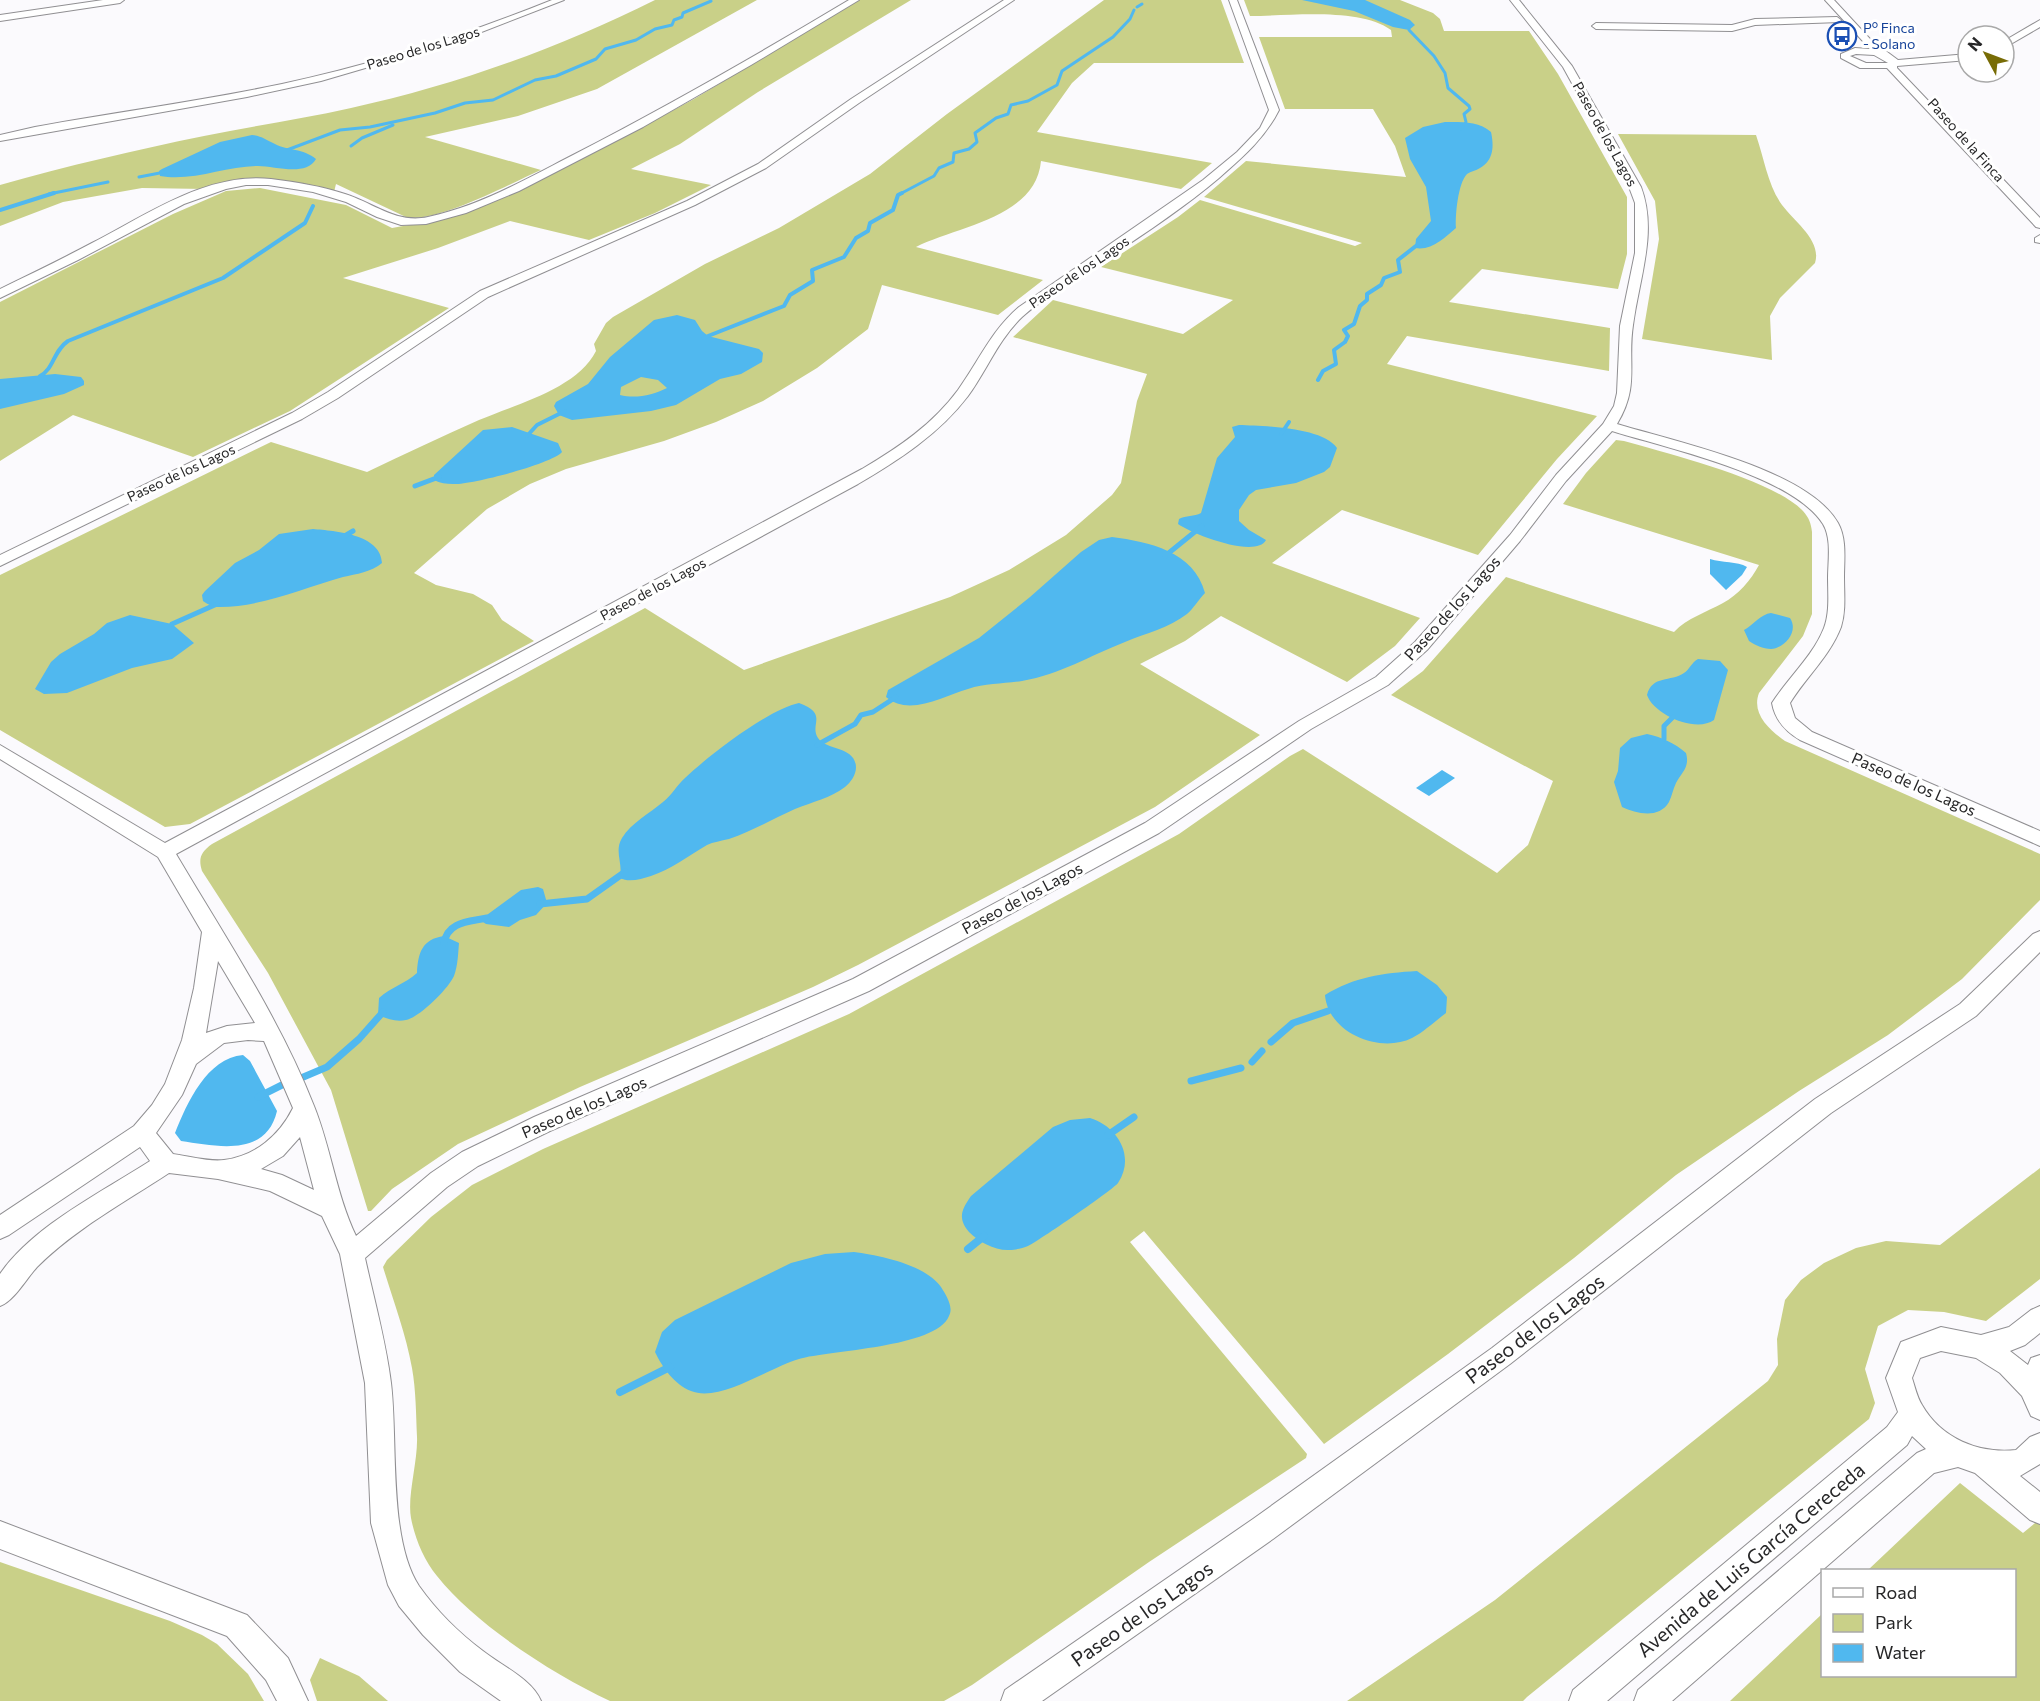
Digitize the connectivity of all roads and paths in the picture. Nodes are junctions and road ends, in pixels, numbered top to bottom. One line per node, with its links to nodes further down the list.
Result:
1 (120, 0): 9 (street)
2 (560, 0): 18 (street, Paseo de los Lagos)
3 (855, 0): 21 (street)
4 (1010, 0): 23 (street, Paseo de los Lagos)
5 (1233, 0): 26 (street, Paseo de los Lagos)
6 (1514, 0): 22 (street, Paseo de los Lagos)
7 (1817, 0): 10 (street)
8 (1829, 0): 16 (street, Paseo de la Finca)
9 (0, 18)
10 (1838, 20): 12 (street); 14 (street)
11 (2040, 24): 13 (street)
12 (1596, 26)
13 (2016, 38)
14 (1856, 51): 16 (street); 17 (street, Paseo de la Finca)
15 (1956, 58): 16 (street)
16 (1889, 60): 17 (street); 19 (street, Paseo de la Finca)
17 (1867, 66): 20 (street, Paseo de la Finca)
18 (0, 138)
19 (2040, 225)
20 (2040, 241)
21 (0, 294)
22 (1609, 426): 25 (street, Paseo de los Lagos); 37 (street, Paseo de los Lagos)
23 (0, 561)
24 (0, 751): 26 (street)
25 (2040, 839)
26 (165, 852): 27 (street)
27 (212, 934): 29 (street); 30 (street)
28 (2040, 939): 50 (street, Paseo de los Lagos)
29 (272, 1034): 30 (street); 31 (street)
30 (187, 1060): 32 (street)
31 (304, 1107): 34 (street); 35 (street)
32 (142, 1133): 33 (street); 36 (street)
33 (166, 1163): 34 (street); 38 (street)
34 (218, 1169): 35 (street)
35 (331, 1209): 37 (street)
36 (0, 1228)
37 (352, 1254): 49 (street)
38 (0, 1295)
39 (2040, 1318): 40 (street)
40 (1981, 1347): 41 (street); 42 (street)
41 (2037, 1387)
42 (1912, 1414): 44 (street); 51 (street, Avenida de Luis García Cereceda)
43 (2040, 1446): 45 (street)
44 (1958, 1454): 45 (street); 52 (street)
45 (1985, 1464): 46 (street)
46 (2040, 1510)
47 (0, 1535): 48 (street)
48 (292, 1701)
49 (526, 1701)
50 (1016, 1701)
51 (1584, 1701)
52 (1649, 1701)

